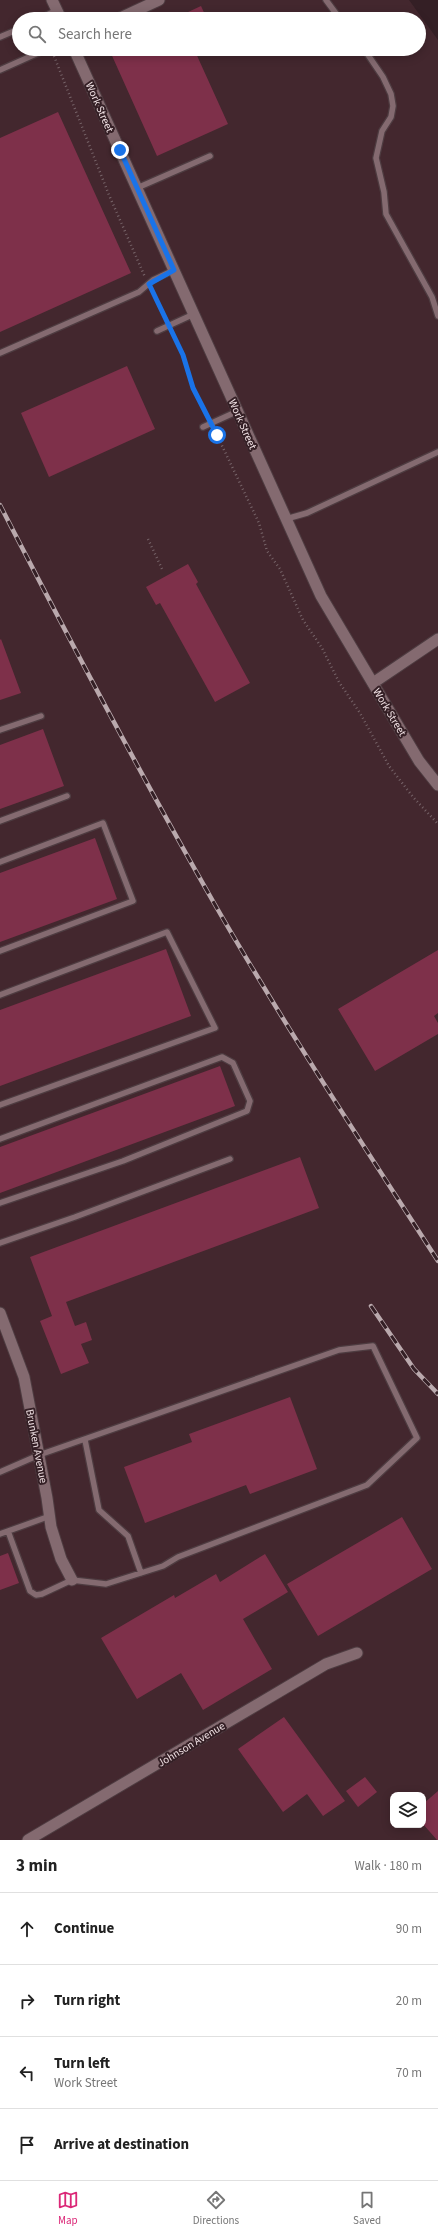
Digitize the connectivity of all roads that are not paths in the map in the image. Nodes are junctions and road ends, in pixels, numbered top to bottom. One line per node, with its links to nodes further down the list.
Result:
1 (52, 0): 4 (street)
2 (159, 0): 5 (street)
3 (326, 0): 6 (lane)
4 (58, 12)
5 (133, 12)
6 (335, 12)
7 (12, 32): 8 (lane)
8 (0, 38)
9 (32, 56): 12 (lane)
10 (77, 56): 14 (street, Work Street)
11 (369, 56): 17 (lane)
12 (0, 70)
13 (210, 156): 14 (lane)
14 (137, 188): 15 (street, Work Street)
15 (174, 270): 16 (street, Work Street); 19 (lane)
16 (194, 314): 18 (lane); 20 (street, Work Street)
17 (438, 316)
18 (158, 331)
19 (0, 352)
20 (238, 411): 21 (lane); 23 (street, Work Street)
21 (203, 427)
22 (438, 452): 23 (lane)
23 (286, 519): 25 (street, Work Street)
24 (438, 639): 25 (street)
25 (373, 683): 28 (street, Work Street)
26 (41, 716): 27 (lane)
27 (0, 730)
28 (438, 785)
29 (67, 796): 30 (lane)
30 (0, 821)
31 (0, 862): 32 (lane)
32 (0, 951)
33 (0, 995): 34 (lane)
34 (0, 1105)
35 (0, 1139): 37 (lane)
36 (230, 1158): 38 (lane)
37 (0, 1202)
38 (0, 1242)
39 (0, 1313): 41 (street, Brunken Avenue)
40 (85, 1440): 41 (lane); 46 (lane); 46 (lane)
41 (39, 1455): 42 (lane); 43 (street, Brunken Avenue)
42 (0, 1472)
43 (50, 1516): 44 (lane); 47 (street, Brunken Avenue)
44 (8, 1531): 45 (lane); 47 (lane)
45 (0, 1534)
46 (141, 1573): 47 (lane)
47 (72, 1580)
48 (357, 1653): 49 (street, Johnson Avenue)
49 (28, 1840)

